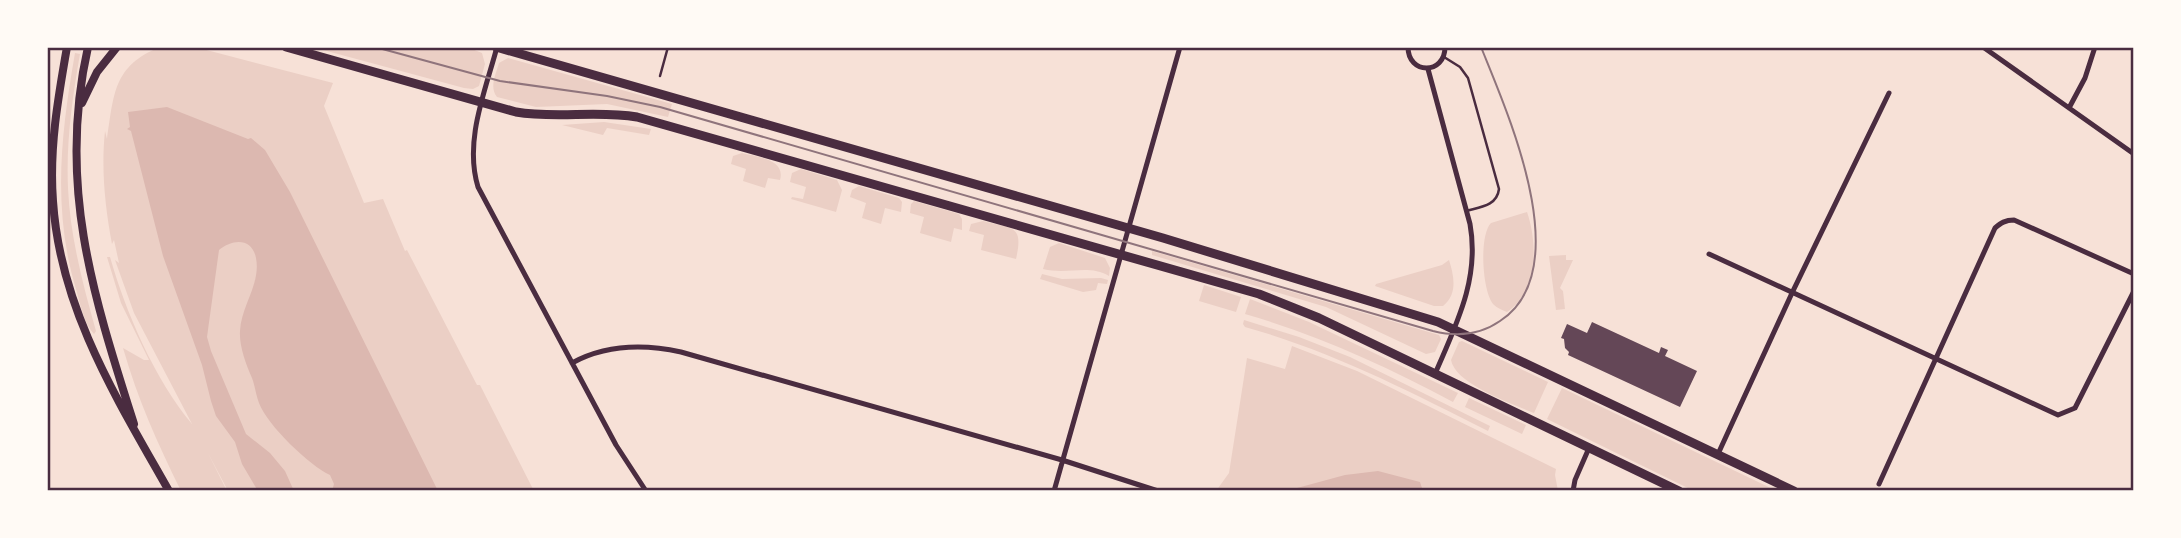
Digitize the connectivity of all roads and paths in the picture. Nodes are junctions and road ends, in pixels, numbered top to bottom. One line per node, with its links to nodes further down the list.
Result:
1 (67, 47): 31 (main road)
2 (88, 47): 18 (main road)
3 (117, 47): 18 (main road)
4 (286, 47): 16 (main road)
5 (496, 47): 16 (street); 21 (main road)
6 (668, 47): 14 (path)
7 (1180, 47): 21 (street)
8 (1408, 47): 13 (street)
9 (1445, 47): 12 (street)
10 (1983, 47): 17 (street)
11 (2095, 47): 17 (street)
12 (1444, 57): 13 (street); 20 (lane)
13 (1428, 69): 20 (street)
14 (660, 76)
15 (1889, 93): 26 (street)
16 (482, 103): 22 (main road); 29 (street)
17 (2069, 108): 19 (street)
18 (77, 119): 31 (main road)
19 (2134, 154)
20 (1466, 211): 27 (street)
21 (1129, 229): 22 (street); 27 (main road)
22 (1122, 254): 30 (main road); 34 (street)
23 (1709, 254): 26 (street)
24 (2134, 274): 28 (street)
25 (2134, 291): 28 (street)
26 (1792, 292): 28 (street); 33 (street)
27 (1455, 329): 30 (street); 33 (main road)
28 (1936, 359): 35 (street)
29 (572, 363): 34 (street); 37 (street)
30 (1435, 374): 32 (main road)
31 (138, 437): 36 (main road)
32 (1589, 448): 40 (street); 41 (main road)
33 (1718, 454): 42 (main road)
34 (1062, 460): 38 (street); 39 (street)
35 (1880, 484)
36 (169, 491)
37 (646, 491)
38 (1054, 491)
39 (1158, 491)
40 (1573, 491)
41 (1679, 491)
42 (1794, 491)

